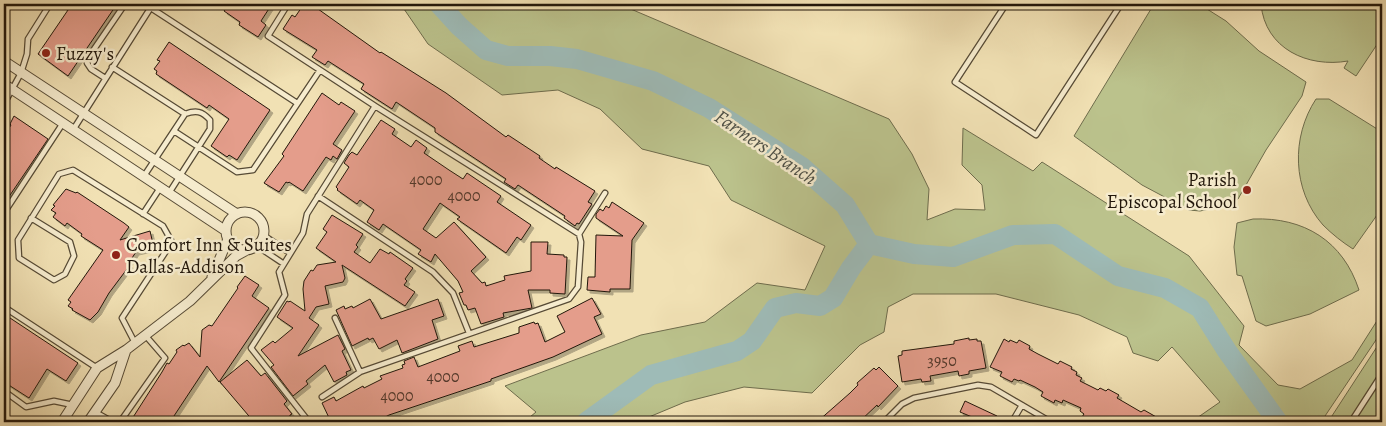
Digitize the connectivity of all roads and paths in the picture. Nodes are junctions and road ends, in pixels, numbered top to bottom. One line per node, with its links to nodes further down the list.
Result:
1 (50, 4): 10 (lane)
2 (125, 4): 11 (lane)
3 (288, 4): 9 (lane)
4 (1006, 4): 5 (lane)
5 (1121, 4)
6 (151, 5): 8 (lane); 15 (lane)
7 (4, 61): 10 (street)
8 (112, 67): 11 (lane); 18 (lane)
9 (320, 70): 15 (lane); 16 (lane)
10 (22, 73): 13 (lane); 17 (street)
11 (105, 78): 17 (lane)
12 (4, 84): 13 (street)
13 (12, 89): 14 (lane); 19 (street)
14 (4, 104)
15 (298, 104): 22 (lane)
16 (375, 106): 29 (lane); 34 (lane)
17 (84, 114): 20 (lane); 23 (street)
18 (185, 114): 21 (lane); 22 (lane)
19 (63, 123): 20 (street); 30 (lane)
20 (73, 130): 24 (street)
21 (174, 131): 22 (lane); 23 (lane)
22 (198, 147): 25 (lane)
23 (154, 160): 24 (lane); 25 (street)
24 (144, 176): 26 (street)
25 (179, 176): 27 (lane); 32 (street)
26 (160, 187): 27 (street); 31 (lane)
27 (169, 193): 35 (street)
28 (605, 193): 34 (lane)
29 (318, 196): 39 (lane); 44 (lane)
30 (4, 212)
31 (143, 214): 33 (lane); 46 (lane)
32 (237, 214): 35 (street); 36 (street)
33 (32, 218): 33 (lane)
34 (580, 234): 44 (lane)
35 (227, 235): 38 (street); 41 (street)
36 (263, 235): 37 (street); 39 (lane)
37 (256, 246): 38 (street); 40 (lane)
38 (247, 250): 41 (street)
39 (290, 253): 40 (lane)
40 (284, 264): 60 (lane)
41 (211, 279): 45 (street)
42 (4, 307): 48 (lane)
43 (334, 318): 49 (lane)
44 (469, 333): 49 (lane)
45 (145, 335): 46 (street); 59 (lane)
46 (135, 343): 47 (street)
47 (126, 350): 48 (street); 55 (street)
48 (97, 368): 53 (street)
49 (360, 372): 52 (lane)
50 (1382, 374): 64 (lane)
51 (4, 391): 53 (lane)
52 (322, 397)
53 (73, 405): 56 (street)
54 (1022, 405): 61 (lane); 62 (lane); 63 (lane)
55 (95, 412): 57 (street); 58 (lane)
56 (62, 422)
57 (88, 422)
58 (113, 422)
59 (120, 422)
60 (310, 422)
61 (884, 422)
62 (1012, 422)
63 (1051, 422)
64 (1350, 422)

